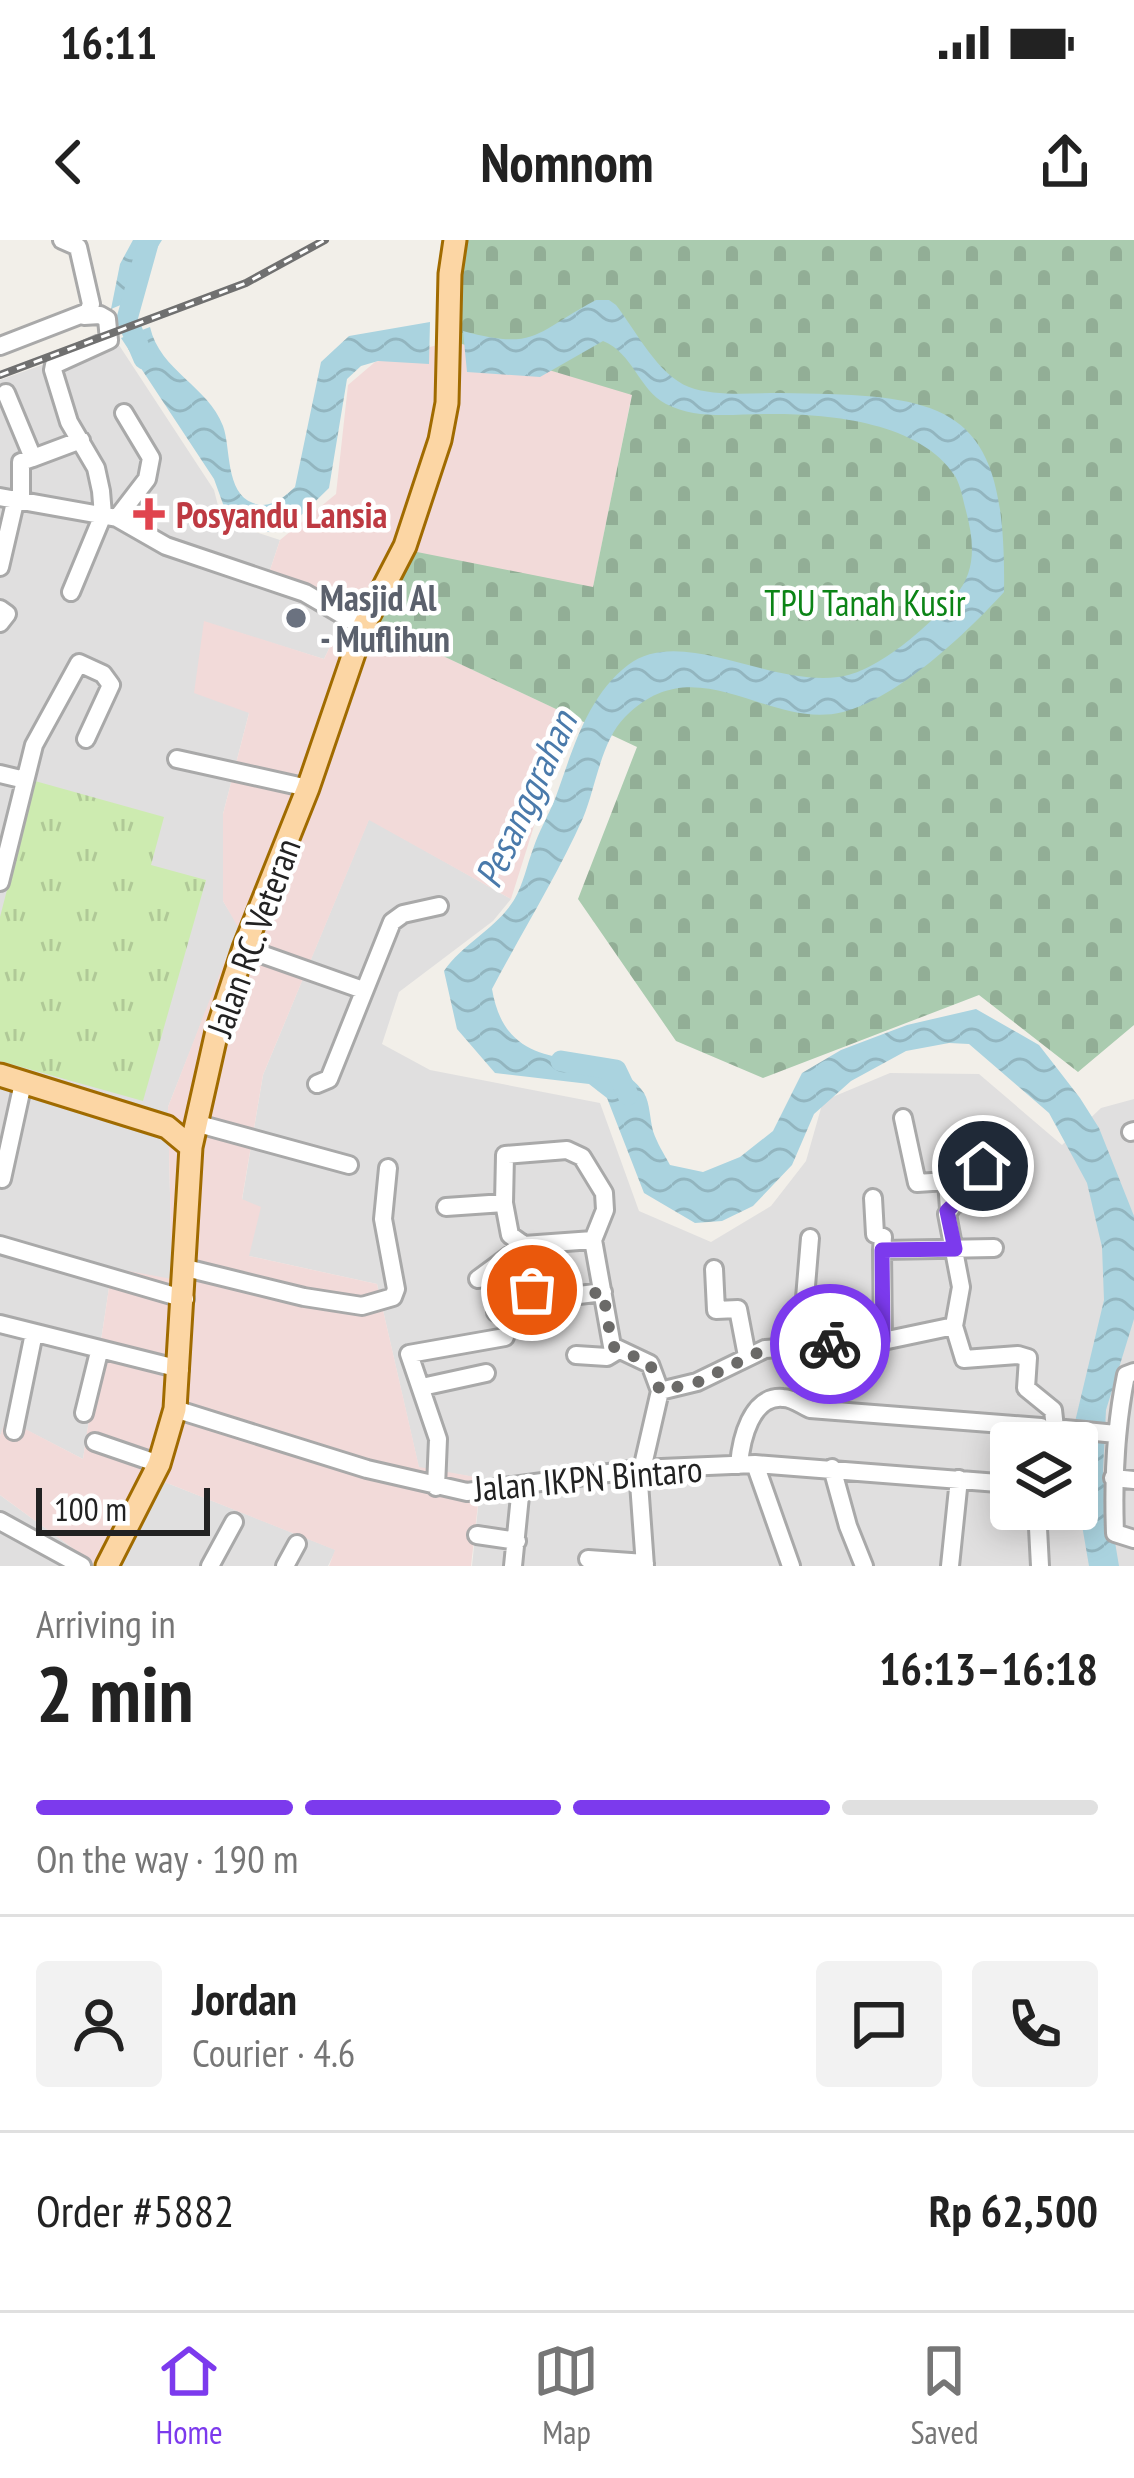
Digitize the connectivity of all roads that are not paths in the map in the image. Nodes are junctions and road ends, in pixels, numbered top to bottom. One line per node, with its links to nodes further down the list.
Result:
1 (62, 240): 3 (street)
2 (455, 240): 15 (main road, Jalan RC. Veteran)
3 (84, 316): 4 (street); 7 (street)
4 (0, 346)
5 (7, 393): 8 (street)
6 (124, 413): 10 (street)
7 (81, 440): 8 (street); 10 (street)
8 (33, 458): 9 (street)
9 (12, 498): 10 (street); 11 (street)
10 (110, 516): 12 (street); 15 (street)
11 (0, 567)
12 (71, 592)
13 (0, 609): 14 (street)
14 (0, 623)
15 (363, 627): 20 (main road, Jalan RC. Veteran)
16 (86, 739): 19 (street)
17 (177, 759): 20 (street)
18 (0, 774): 19 (street)
19 (26, 780): 21 (street)
20 (308, 788): 23 (main road, Jalan RC. Veteran)
21 (0, 882)
22 (439, 906): 24 (street)
23 (244, 948): 24 (street); 28 (main road, Jalan RC. Veteran)
24 (363, 990): 27 (street)
25 (0, 1075): 26 (main road)
26 (22, 1083): 30 (main road); 35 (street)
27 (316, 1084)
28 (197, 1113): 30 (main road); 31 (main road, Jalan RC. Veteran); 32 (street)
29 (903, 1118): 39 (street)
30 (167, 1127): 31 (main road)
31 (191, 1147): 47 (main road, Jalan RC. Veteran)
32 (349, 1165)
33 (983, 1166): 39 (street)
34 (388, 1168): 47 (street)
35 (2, 1179)
36 (873, 1198): 46 (street)
37 (504, 1203): 38 (street); 41 (street); 43 (street)
38 (446, 1207)
39 (949, 1209): 45 (street)
40 (810, 1238): 58 (street)
41 (593, 1240): 43 (street); 50 (street)
42 (0, 1245): 51 (street)
43 (524, 1245): 49 (street)
44 (994, 1248): 45 (street)
45 (955, 1249): 46 (street); 54 (street)
46 (882, 1250): 57 (street)
47 (186, 1268): 51 (main road, Jalan RC. Veteran)
48 (714, 1270): 62 (street)
49 (478, 1279)
50 (603, 1292): 52 (street); 59 (street)
51 (185, 1299): 63 (main road, Jalan RC. Veteran)
52 (496, 1312)
53 (0, 1324): 55 (street)
54 (954, 1326): 57 (street); 72 (street)
55 (34, 1333): 60 (street); 71 (street)
56 (505, 1337): 66 (street)
57 (883, 1341): 58 (street)
58 (801, 1346): 62 (street)
59 (617, 1351): 61 (street); 67 (street)
60 (99, 1352): 63 (street); 69 (street)
61 (576, 1355)
62 (747, 1356): 67 (street)
63 (180, 1369): 68 (main road, Jalan RC. Veteran)
64 (1134, 1372): 72 (street)
65 (487, 1373): 66 (street)
66 (422, 1387): 83 (street)
67 (660, 1391): 77 (street)
68 (176, 1409): 74 (main road, Jalan RC. Veteran); 83 (street, Jalan IKPN Bintaro)
69 (84, 1413)
70 (990, 1423): 75 (street)
71 (14, 1431)
72 (1112, 1434): 78 (street)
73 (95, 1442): 74 (street)
74 (158, 1464): 94 (main road, Jalan RC. Veteran)
75 (747, 1464): 76 (street, Jalan IKPN Bintaro); 77 (street, Jalan IKPN Bintaro); 98 (street)
76 (832, 1468): 79 (street, Jalan IKPN Bintaro); 99 (street)
77 (638, 1469): 82 (street, Jalan IKPN Bintaro); 92 (street)
78 (1113, 1478): 80 (street); 88 (street)
79 (958, 1479): 81 (street, Jalan IKPN Bintaro); 100 (street)
80 (1134, 1480)
81 (990, 1482)
82 (521, 1486): 83 (street, Jalan IKPN Bintaro); 89 (street)
83 (436, 1487)
84 (0, 1521): 93 (street)
85 (234, 1522): 95 (street)
86 (1037, 1530): 101 (street)
87 (477, 1535): 89 (street)
88 (1125, 1537)
89 (518, 1540): 97 (street)
90 (297, 1544): 96 (street)
91 (587, 1559): 92 (street)
92 (645, 1564)
93 (82, 1566)
94 (107, 1566)
95 (210, 1566)
96 (285, 1566)
97 (513, 1566)
98 (791, 1566)
99 (864, 1566)
100 (950, 1566)
101 (1040, 1566)

